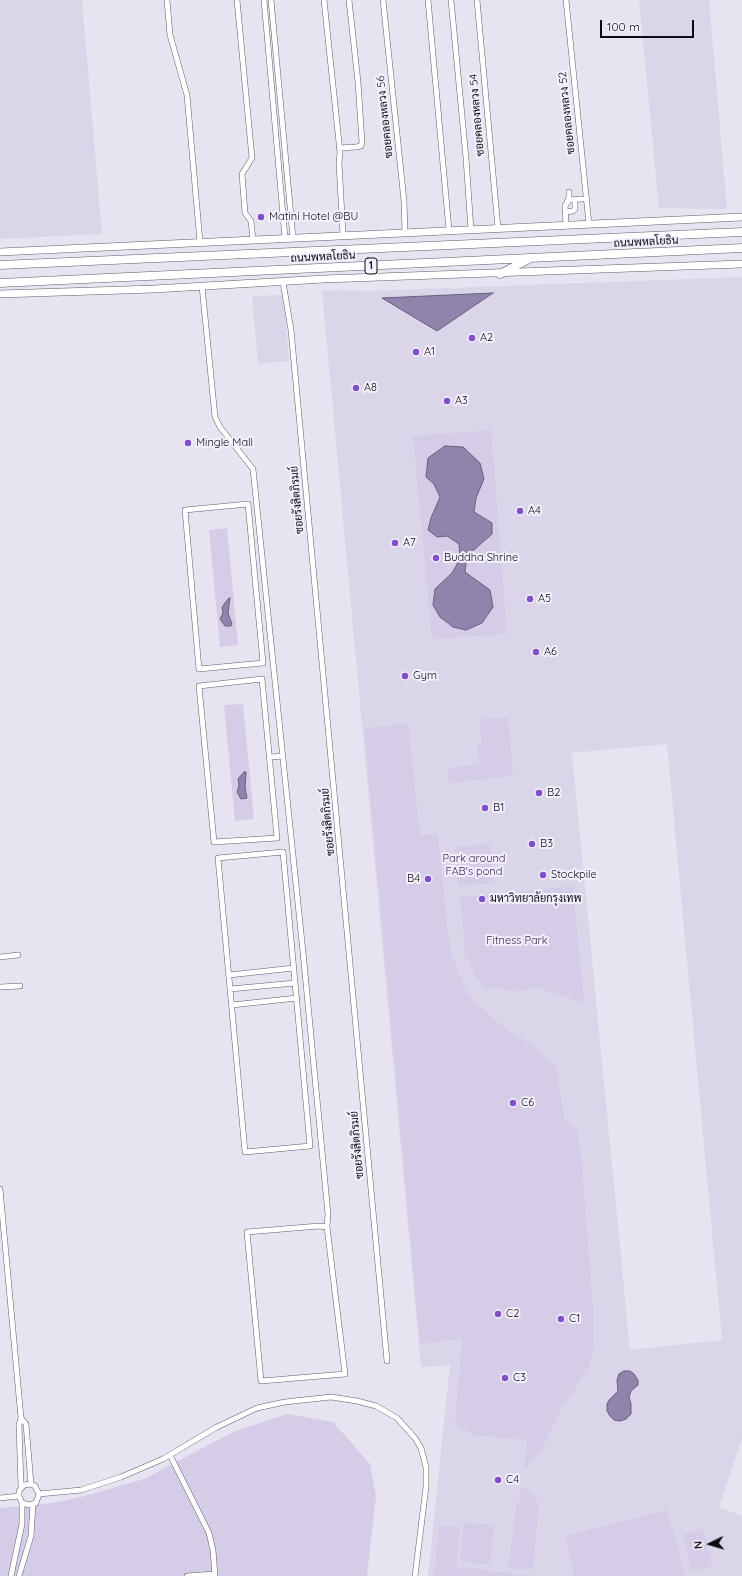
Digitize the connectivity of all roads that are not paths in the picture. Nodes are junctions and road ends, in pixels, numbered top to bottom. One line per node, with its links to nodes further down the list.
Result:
1 (167, 0): 32 (street)
2 (237, 0): 31 (street)
3 (264, 0): 29 (street)
4 (270, 0): 30 (street)
5 (324, 0): 12 (street)
6 (349, 0): 12 (street)
7 (383, 0): 26 (street, ซอยคลองหลวง 56)
8 (428, 0): 24 (street)
9 (450, 0): 25 (street)
10 (477, 0): 23 (street, ซอยคลองหลวง 54)
11 (566, 0): 21 (street, ซอยคลองหลวง 52)
12 (339, 148): 28 (street)
13 (569, 192): 16 (street)
14 (582, 199): 15 (street)
15 (575, 200): 16 (street); 17 (street)
16 (566, 203): 17 (street)
17 (565, 212): 22 (street)
18 (742, 217): 19 (main road, ถนนพหลโยธิน)
19 (700, 219): 20 (main road); 21 (main road, ถนนพหลโยธิน)
20 (742, 220)
21 (589, 224): 22 (main road, ถนนพหลโยธิน)
22 (566, 226): 23 (main road, ถนนพหลโยธิน)
23 (498, 228): 25 (main road, ถนนพหลโยธิน)
24 (449, 230): 25 (main road, ถนนพหลโยธิน); 26 (main road, ถนนพหลโยธิน)
25 (471, 230)
26 (405, 232): 28 (main road, ถนนพหลโยธิน)
27 (742, 232): 38 (highway, ถนนพหลโยธิน / 1)
28 (343, 235): 30 (main road, ถนนพหลโยธิน)
29 (284, 238): 30 (main road, ถนนพหลโยธิน); 31 (main road, ถนนพหลโยธิน)
30 (293, 238)
31 (253, 240): 32 (main road, ถนนพหลโยธิน)
32 (200, 242): 34 (main road, ถนนพหลโยธิน)
33 (742, 248): 35 (highway, ถนนพหลโยธิน / 1)
34 (0, 252)
35 (530, 258): 40 (highway); 42 (highway, ถนนพหลโยธิน / 1)
36 (742, 261): 39 (main road)
37 (742, 264): 39 (main road, ถนนพหลโยธิน / 1)
38 (0, 265)
39 (697, 266): 40 (main road, ถนนพหลโยธิน / 1)
40 (500, 274): 41 (main road, ถนนพหลโยธิน / 1)
41 (283, 282): 43 (main road, ถนนพหลโยธิน / 1); 63 (street, ซอยรังสิตภิรมย์)
42 (0, 283)
43 (202, 286): 44 (main road, ถนนพหลโยธิน / 1); 45 (street)
44 (0, 294)
45 (266, 583): 46 (street); 47 (street)
46 (256, 584): 46 (street)
47 (283, 756): 48 (street); 49 (street)
48 (270, 757): 48 (street)
49 (302, 949): 50 (street); 62 (street)
50 (292, 950): 53 (street); 54 (street)
51 (18, 956): 52 (street)
52 (0, 957)
53 (294, 968): 54 (street); 55 (street)
54 (229, 975): 58 (street)
55 (295, 983): 58 (street); 59 (street)
56 (20, 986): 57 (street)
57 (0, 987)
58 (230, 989): 60 (street)
59 (297, 998): 60 (street); 60 (street)
60 (232, 1005)
61 (0, 1190): 64 (street)
62 (327, 1227): 62 (street)
63 (387, 1361)
64 (21, 1418): 66 (street); 67 (street)
65 (170, 1455): 68 (street); 73 (street); 77 (street)
66 (31, 1484): 67 (street); 68 (street)
67 (21, 1487): 69 (street)
68 (39, 1494): 72 (street)
69 (19, 1496): 70 (street); 71 (street)
70 (0, 1498)
71 (22, 1503): 72 (street); 74 (street)
72 (33, 1504): 75 (street)
73 (215, 1575): 76 (street)
74 (11, 1576)
75 (19, 1576)
76 (187, 1576)
77 (415, 1576)

